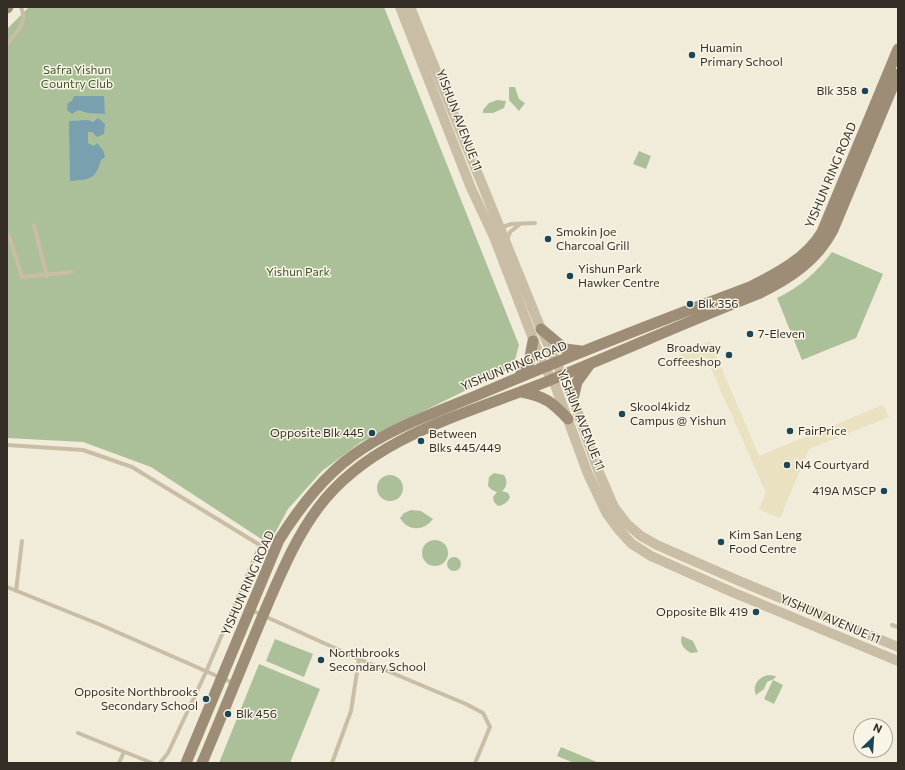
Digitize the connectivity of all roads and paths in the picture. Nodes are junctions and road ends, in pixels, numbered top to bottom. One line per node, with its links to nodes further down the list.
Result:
1 (21, 7): 4 (lane)
2 (400, 7): 13 (street, YISHUN AVENUE 11)
3 (410, 7): 11 (street, YISHUN AVENUE 11)
4 (7, 44)
5 (898, 49): 7 (main road, YISHUN RING ROAD)
6 (898, 74): 7 (main road, YISHUN RING ROAD)
7 (889, 84): 21 (main road, YISHUN RING ROAD); 23 (main road, YISHUN RING ROAD)
8 (535, 223): 9 (lane)
9 (522, 224): 11 (lane); 14 (lane)
10 (34, 225): 16 (lane)
11 (500, 228): 13 (street); 14 (street, YISHUN AVENUE 11)
12 (7, 234): 16 (lane)
13 (494, 237): 18 (street, YISHUN AVENUE 11)
14 (508, 246): 17 (street, YISHUN AVENUE 11)
15 (71, 272): 16 (lane)
16 (47, 276)
17 (535, 313): 18 (street); 19 (street, YISHUN AVENUE 11)
18 (527, 324): 20 (street, YISHUN AVENUE 11)
19 (541, 329): 21 (main road); 22 (street, YISHUN AVENUE 11)
20 (533, 340): 24 (street, YISHUN AVENUE 11); 26 (main road)
21 (586, 351): 22 (main road, YISHUN RING ROAD)
22 (556, 362): 24 (main road, YISHUN RING ROAD); 25 (street, YISHUN AVENUE 11)
23 (590, 364): 25 (main road, YISHUN RING ROAD); 29 (main road)
24 (544, 367): 26 (main road, YISHUN RING ROAD); 27 (street, YISHUN AVENUE 11)
25 (562, 375): 27 (main road, YISHUN RING ROAD); 29 (street, YISHUN AVENUE 11)
26 (519, 377): 34 (main road, YISHUN RING ROAD)
27 (552, 380): 28 (main road, YISHUN RING ROAD); 30 (street, YISHUN AVENUE 11)
28 (522, 392): 30 (main road); 38 (main road, YISHUN RING ROAD)
29 (573, 399): 41 (street, YISHUN AVENUE 11)
30 (568, 419): 43 (street, YISHUN AVENUE 11)
31 (7, 445): 33 (lane)
32 (22, 542): 36 (lane)
33 (260, 545): 34 (lane); 44 (lane)
34 (273, 553): 37 (main road, YISHUN RING ROAD)
35 (7, 587): 36 (lane)
36 (16, 591): 44 (lane)
37 (249, 609): 38 (lane); 45 (main road, YISHUN RING ROAD)
38 (263, 615): 42 (lane); 46 (main road, YISHUN RING ROAD)
39 (892, 625): 40 (lane)
40 (898, 628)
41 (898, 647)
42 (359, 659): 54 (lane); 55 (lane)
43 (898, 661)
44 (206, 672): 45 (lane); 51 (lane)
45 (221, 678): 46 (lane); 52 (main road, YISHUN RING ROAD)
46 (234, 683): 53 (main road, YISHUN RING ROAD)
47 (78, 733): 48 (lane)
48 (124, 752): 49 (lane); 50 (lane)
49 (119, 763)
50 (152, 763)
51 (160, 763)
52 (186, 763)
53 (202, 763)
54 (332, 763)
55 (475, 763)

